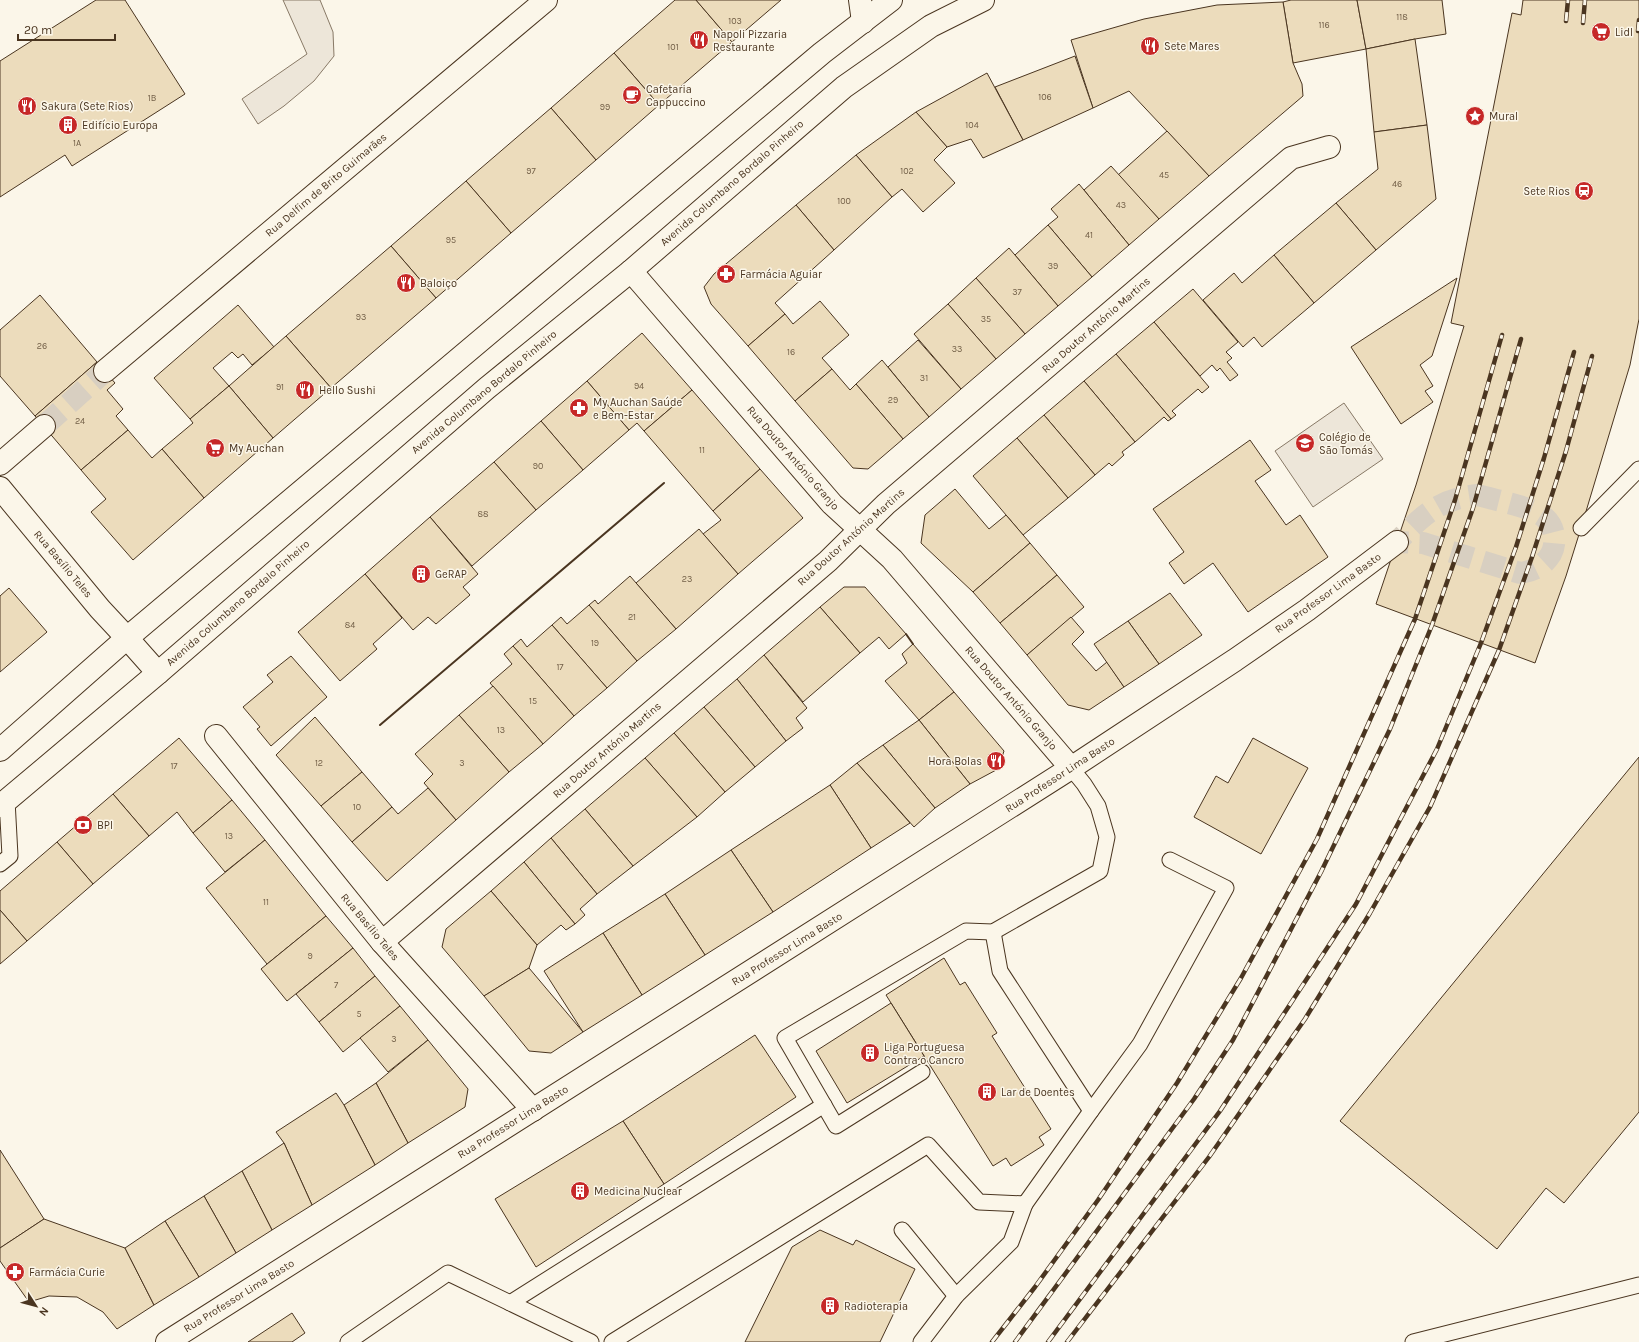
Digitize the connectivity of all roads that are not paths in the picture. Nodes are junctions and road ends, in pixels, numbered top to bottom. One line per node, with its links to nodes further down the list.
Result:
1 (546, 0): 8 (street, Rua Delfim de Brito Guimarães)
2 (860, 0): 5 (street)
3 (892, 0): 5 (street)
4 (983, 0): 7 (street, Avenida Columbano Bordalo Pinheiro)
5 (863, 22): 16 (street)
6 (1329, 147): 14 (street, Rua Doutor António Martins)
7 (630, 271): 14 (street, Rua Doutor António Granjo); 17 (street, Avenida Columbano Bordalo Pinheiro)
8 (105, 371)
9 (44, 426): 10 (street)
10 (0, 464)
11 (1639, 469): 13 (lane)
12 (0, 488): 16 (street, Rua Basílio Teles)
13 (1581, 528)
14 (860, 530): 20 (street, Rua Doutor António Granjo); 25 (street, Rua Doutor António Martins)
15 (1397, 542): 20 (street, Rua Professor Lima Basto)
16 (127, 638): 17 (street, Rua Basílio Teles); 19 (street)
17 (158, 673): 21 (street, Avenida Columbano Bordalo Pinheiro)
18 (216, 736): 25 (street, Rua Basílio Teles)
19 (0, 750)
20 (1071, 768): 24 (lane); 28 (street, Rua Professor Lima Basto)
21 (3, 803): 23 (lane)
22 (1170, 860): 29 (lane)
23 (0, 864)
24 (992, 932): 27 (lane); 29 (lane)
25 (382, 942): 28 (street, Rua Basílio Teles)
26 (922, 1072): 27 (lane)
27 (824, 1105): 34 (lane)
28 (533, 1110): 35 (street, Rua Professor Lima Basto)
29 (1091, 1111): 30 (lane)
30 (1025, 1204): 33 (lane); 38 (lane)
31 (902, 1230): 33 (lane)
32 (1639, 1285): 40 (lane)
33 (956, 1296): 39 (lane)
34 (510, 1303): 36 (lane); 37 (lane)
35 (167, 1342)
36 (348, 1342)
37 (591, 1342)
38 (612, 1342)
39 (921, 1342)
40 (1413, 1342)

